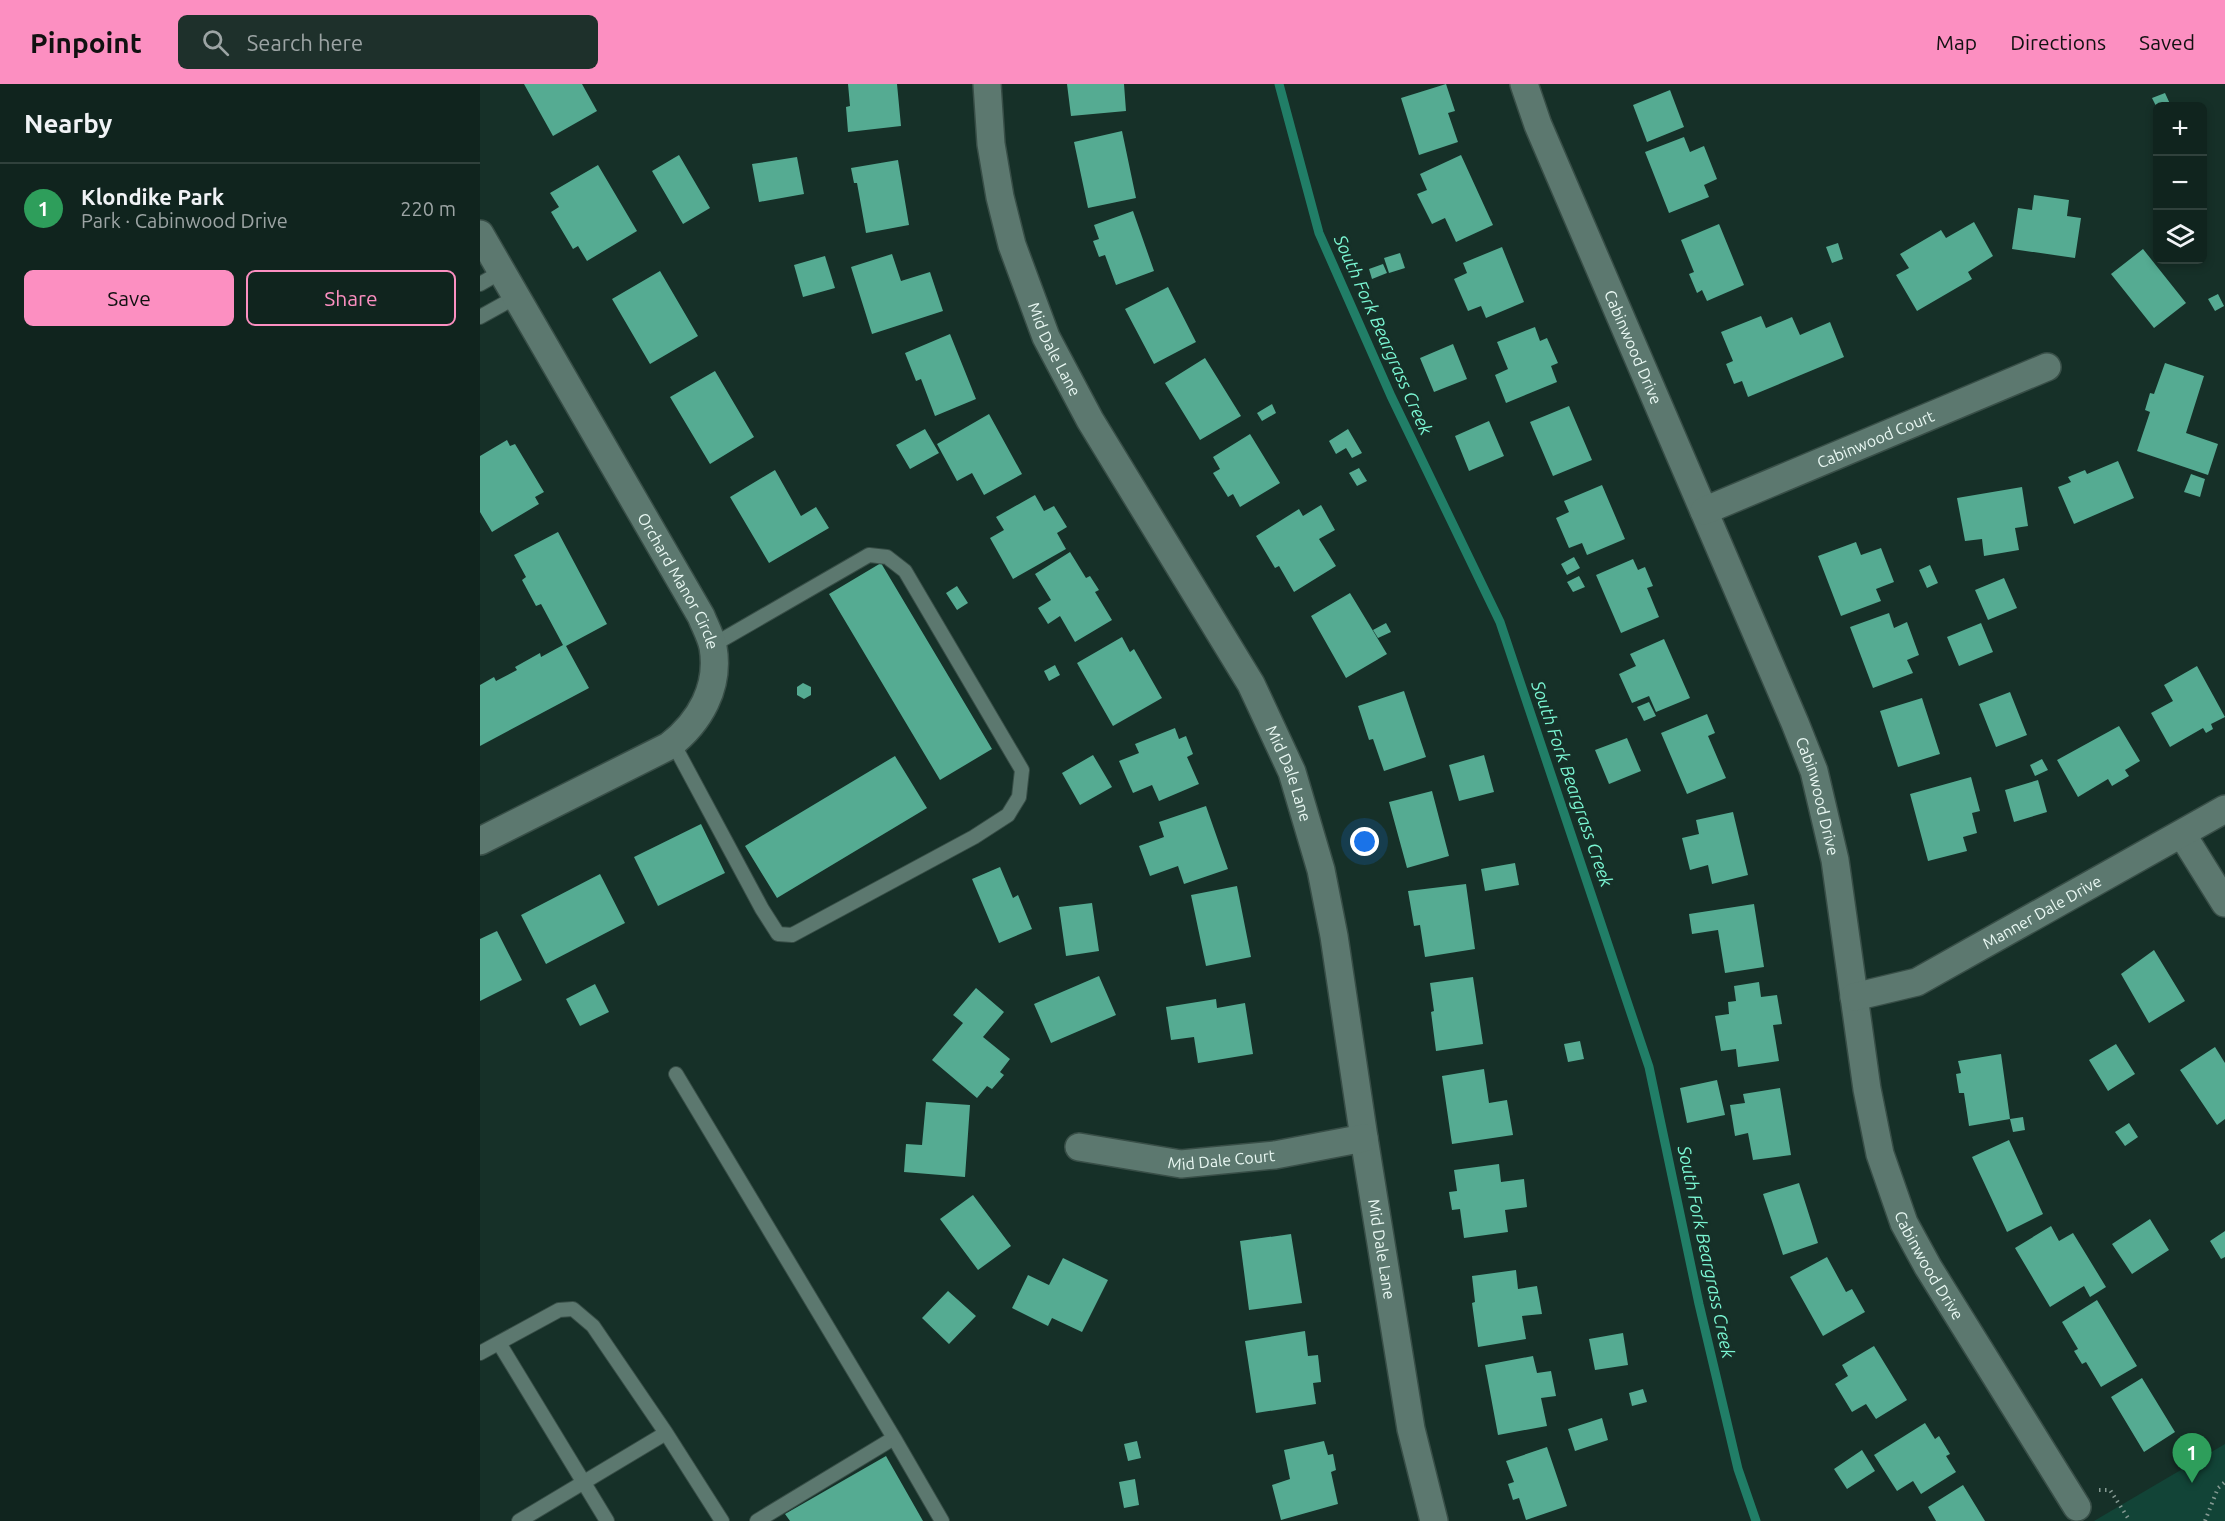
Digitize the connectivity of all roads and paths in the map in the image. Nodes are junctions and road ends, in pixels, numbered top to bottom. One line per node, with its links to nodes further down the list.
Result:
1 (987, 84): 17 (street, Mid Dale Lane)
2 (1524, 84): 8 (street, Cabinwood Drive)
3 (480, 234): 4 (street, Orchard Manor Circle)
4 (491, 278): 5 (street, Orchard Manor Circle)
5 (516, 297): 6 (lane); 9 (street, Orchard Manor Circle)
6 (480, 317)
7 (2047, 367): 8 (street, Cabinwood Court)
8 (1704, 511): 15 (street, Cabinwood Drive)
9 (713, 645): 10 (street, Orchard Manor Circle); 10 (lane)
10 (673, 743): 13 (street, Orchard Manor Circle)
11 (2225, 809): 12 (street, Manner Dale Drive)
12 (2182, 834): 14 (street); 15 (street, Manner Dale Drive)
13 (480, 841)
14 (2225, 903)
15 (1854, 997): 25 (street, Cabinwood Drive)
16 (676, 1074): 22 (lane)
17 (1364, 1138): 18 (street, Mid Dale Court); 31 (street, Mid Dale Lane)
18 (1079, 1147)
19 (499, 1343): 20 (lane); 21 (lane); 23 (lane)
20 (480, 1353)
21 (666, 1433): 23 (lane); 28 (lane)
22 (894, 1438): 29 (lane); 30 (lane)
23 (584, 1482): 26 (lane); 27 (lane)
24 (2225, 1482): 32 (path)
25 (2077, 1507)
26 (519, 1521)
27 (607, 1521)
28 (722, 1521)
29 (757, 1521)
30 (942, 1521)
31 (1434, 1521)
32 (2205, 1521)

